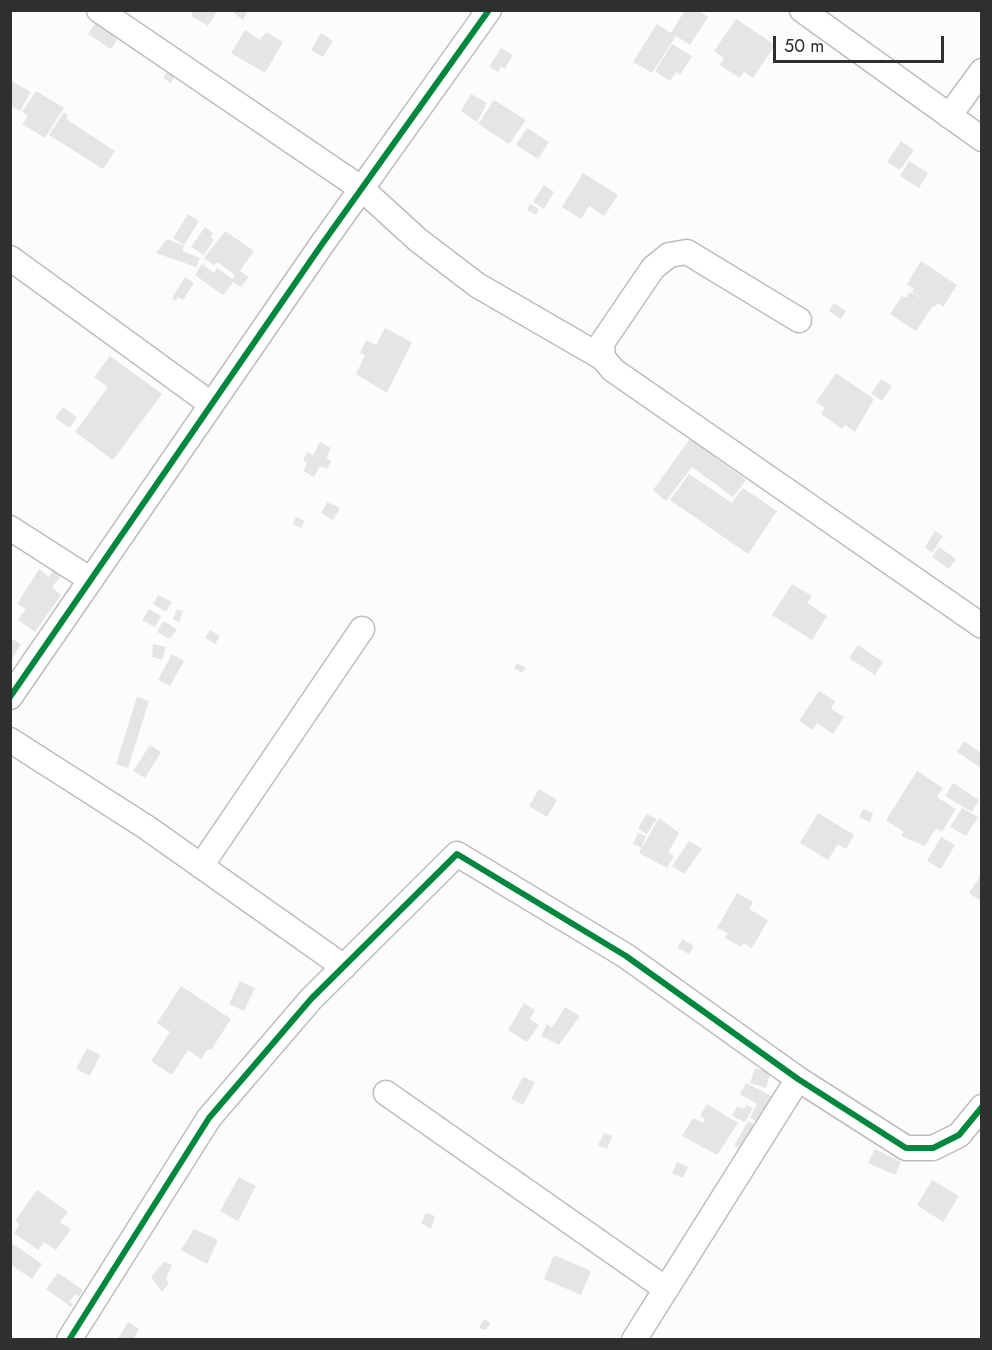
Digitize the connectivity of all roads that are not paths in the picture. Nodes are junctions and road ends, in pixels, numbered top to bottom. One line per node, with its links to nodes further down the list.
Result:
1 (99, 10): 7 (street)
2 (489, 10): 7 (street)
3 (802, 10): 5 (street)
4 (981, 71): 5 (street)
5 (950, 116): 6 (street)
6 (981, 138)
7 (362, 189): 10 (street); 11 (street)
8 (10, 258): 11 (street)
9 (799, 320): 10 (street)
10 (603, 358): 14 (street)
11 (212, 404): 13 (street)
12 (10, 528): 13 (street)
13 (91, 580): 16 (street)
14 (981, 626)
15 (362, 629): 18 (street)
16 (10, 697)
17 (10, 740): 18 (street)
18 (201, 866): 19 (street)
19 (344, 967): 20 (street); 24 (street)
20 (798, 1079): 22 (street); 23 (street)
21 (386, 1093): 23 (street)
22 (981, 1107)
23 (666, 1289): 25 (street)
24 (69, 1340)
25 (634, 1340)

